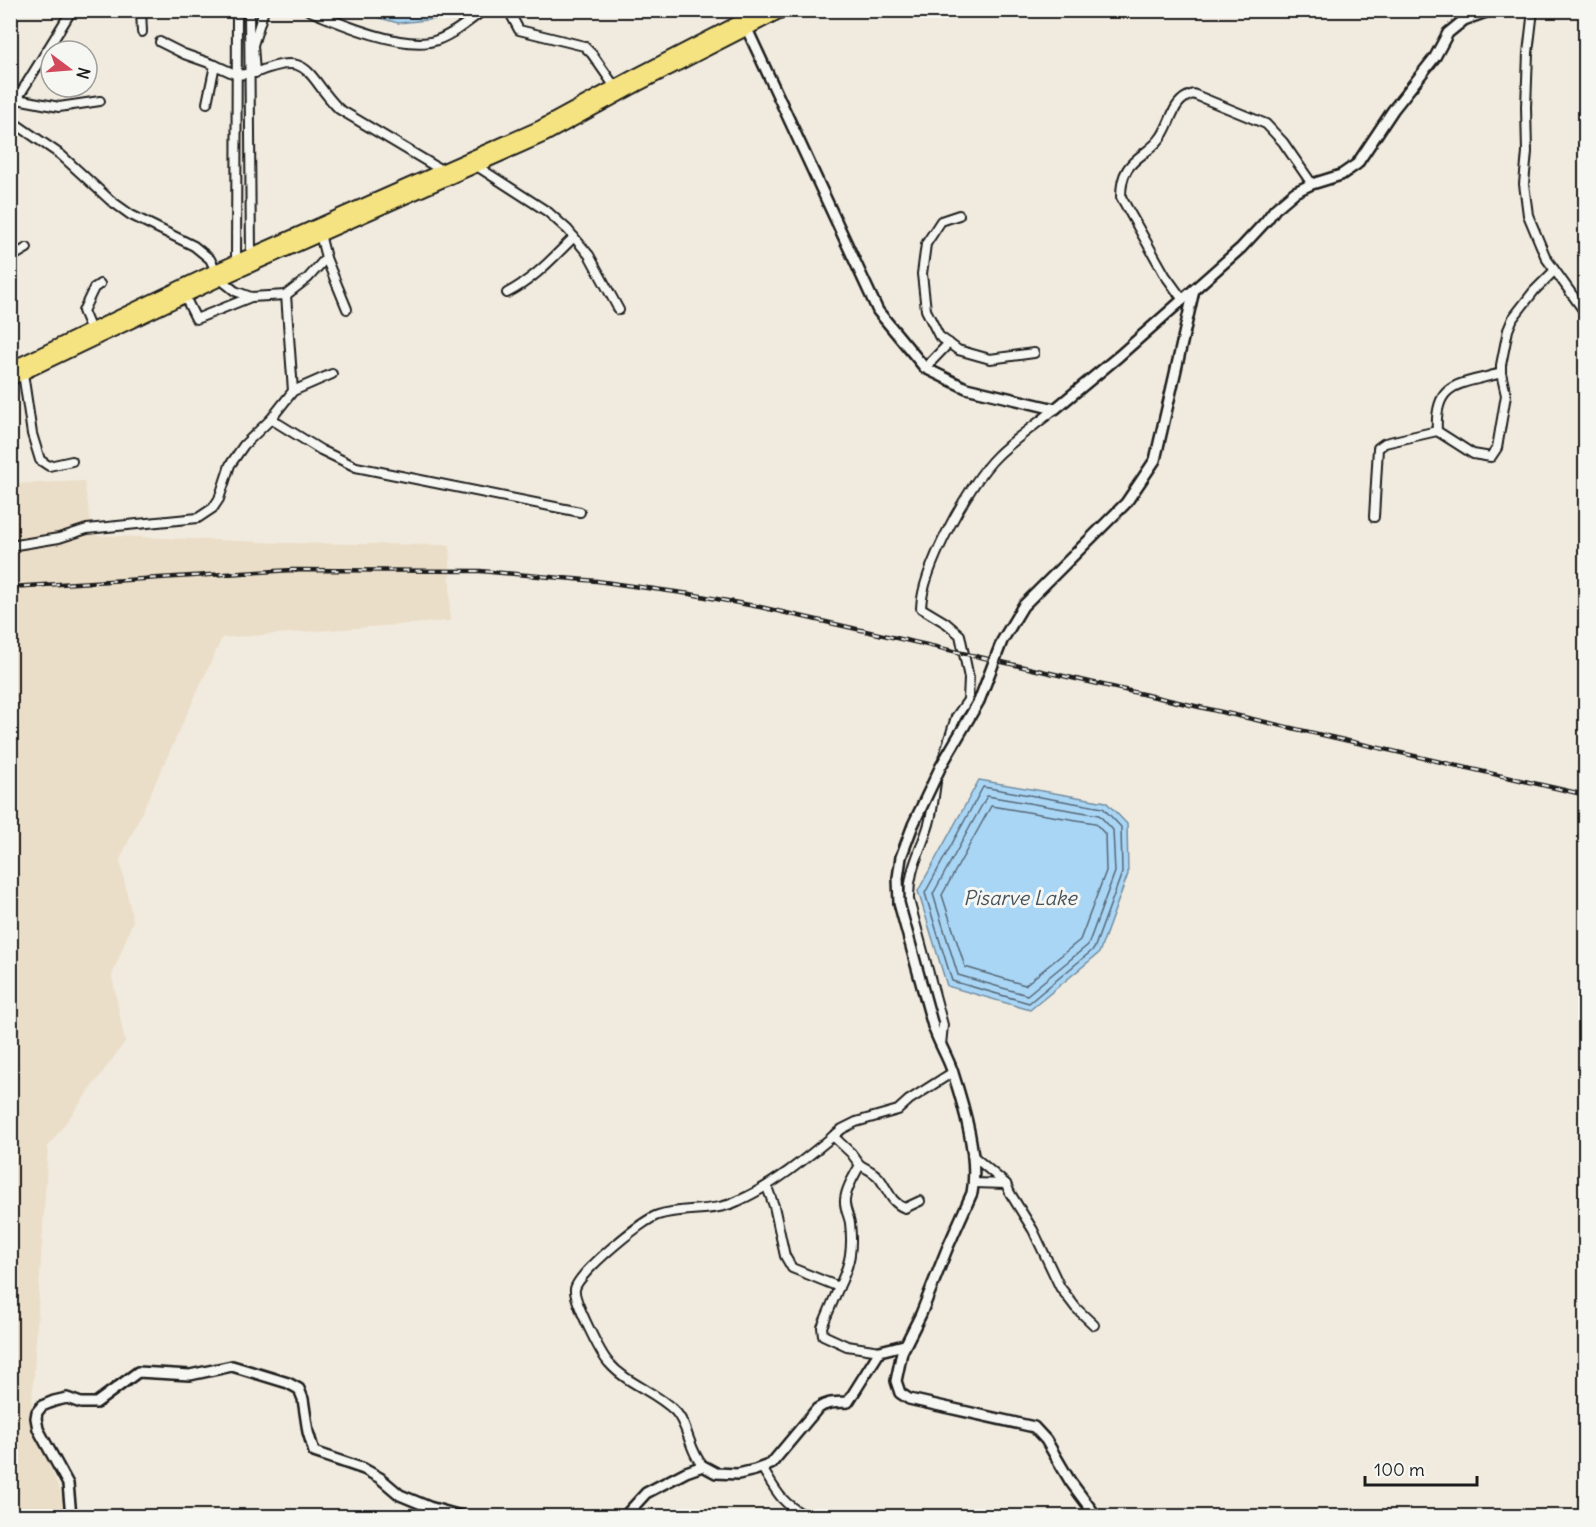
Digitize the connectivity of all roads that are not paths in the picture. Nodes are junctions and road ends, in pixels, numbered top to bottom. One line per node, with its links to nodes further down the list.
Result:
1 (72, 10): 20 (street)
2 (141, 10): 14 (street)
3 (237, 10): 18 (street)
4 (249, 10): 17 (street)
5 (264, 10): 17 (street)
6 (308, 10): 7 (street)
7 (484, 10)
8 (763, 10): 19 (highway)
9 (783, 10): 13 (highway)
10 (1492, 10): 27 (street)
11 (1533, 10): 37 (street)
12 (509, 11): 19 (street)
13 (747, 29): 25 (highway); 54 (street)
14 (142, 32)
15 (160, 42): 16 (street)
16 (214, 65): 18 (street); 22 (street)
17 (252, 73): 18 (street); 26 (street); 33 (street)
18 (237, 75): 36 (street)
19 (615, 87): 25 (highway)
20 (17, 99): 21 (street); 23 (street)
21 (100, 101)
22 (207, 103)
23 (10, 106)
24 (10, 120): 38 (street)
25 (474, 163): 26 (highway); 28 (highway); 31 (street)
26 (442, 171): 28 (highway)
27 (1312, 184): 40 (street); 45 (street)
28 (402, 194): 30 (highway); 33 (highway)
29 (959, 215): 50 (street)
30 (320, 234): 35 (street); 38 (highway)
31 (574, 237): 41 (street); 47 (street)
32 (27, 248): 34 (street)
33 (250, 255): 36 (highway)
34 (10, 258)
35 (326, 258): 43 (street); 46 (street)
36 (236, 262): 38 (highway)
37 (1554, 271): 48 (street); 55 (street)
38 (218, 275): 42 (highway); 44 (street); 49 (highway)
39 (100, 284): 49 (street)
40 (1194, 289): 45 (street); 66 (street, bridge)
41 (507, 293)
42 (184, 295): 44 (street); 51 (highway)
43 (286, 295): 44 (street); 58 (street)
44 (250, 297)
45 (1183, 300): 59 (street)
46 (347, 309)
47 (619, 310)
48 (1586, 314)
49 (91, 330): 51 (highway)
50 (949, 343): 52 (street); 54 (street)
51 (74, 344): 53 (highway)
52 (1034, 352)
53 (16, 367): 57 (highway); 62 (street)
54 (925, 368): 59 (street)
55 (1501, 373): 61 (street); 61 (street)
56 (332, 374): 58 (street)
57 (10, 379)
58 (293, 391): 60 (street)
59 (1054, 410): 66 (street)
60 (271, 418): 63 (street); 65 (street)
61 (1437, 431): 64 (street)
62 (72, 461)
63 (580, 512)
64 (1374, 517)
65 (10, 546)
66 (941, 1045): 67 (street)
67 (953, 1072): 68 (street); 69 (street)
68 (833, 1136): 70 (street); 73 (street)
69 (972, 1155): 71 (street); 72 (street)
70 (860, 1166): 74 (street); 75 (street)
71 (974, 1183): 72 (street); 77 (street)
72 (1006, 1184): 76 (street)
73 (767, 1187): 75 (street); 79 (street)
74 (920, 1201)
75 (839, 1287): 78 (street)
76 (1094, 1325)
77 (904, 1345): 78 (street); 85 (street)
78 (880, 1351): 80 (street)
79 (703, 1467): 80 (street); 83 (street)
80 (762, 1468): 84 (street)
81 (71, 1516): 82 (street)
82 (462, 1516)
83 (625, 1516)
84 (806, 1516)
85 (1096, 1516)

